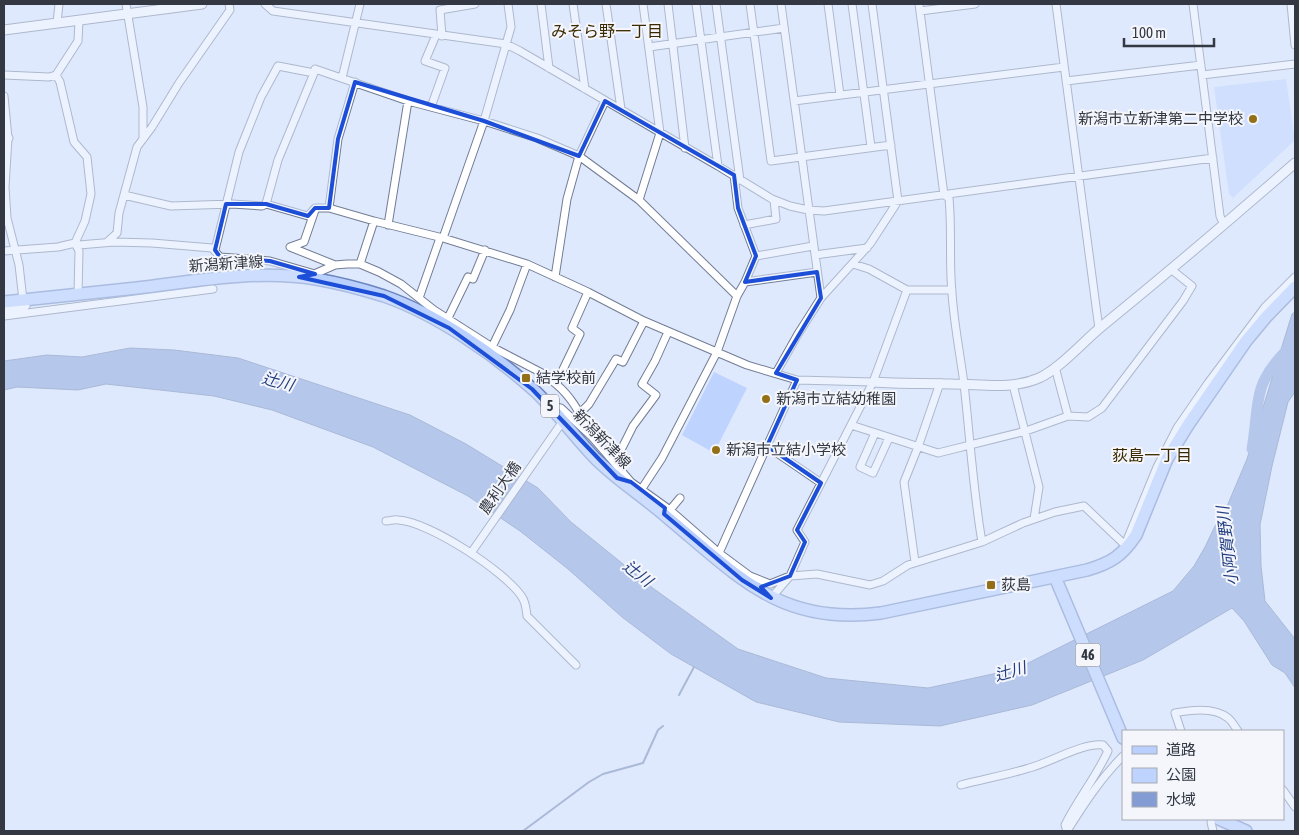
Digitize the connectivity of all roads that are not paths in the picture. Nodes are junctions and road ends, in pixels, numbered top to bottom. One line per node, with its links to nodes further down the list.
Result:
1 (59, 4): 28 (street)
2 (126, 4): 26 (street)
3 (202, 4): 26 (street)
4 (229, 4): 65 (street)
5 (265, 4): 29 (street)
6 (360, 4): 29 (street)
7 (475, 4): 33 (street)
8 (508, 4): 36 (street)
9 (541, 4): 43 (street)
10 (573, 4): 52 (street)
11 (606, 4): 61 (street)
12 (643, 4): 39 (street)
13 (668, 4): 37 (street)
14 (696, 4): 35 (street)
15 (716, 4): 34 (street)
16 (750, 4): 32 (street)
17 (781, 4): 30 (street)
18 (828, 4): 55 (street)
19 (852, 4): 54 (street)
20 (872, 4): 53 (street)
21 (975, 4): 25 (street)
22 (1056, 4): 42 (street)
23 (1193, 4): 41 (street)
24 (1291, 4): 38 (street)
25 (919, 7): 51 (street)
26 (128, 14): 27 (street); 65 (street)
27 (79, 20): 28 (street); 46 (street)
28 (57, 23): 31 (street)
29 (356, 24): 33 (street); 48 (street)
30 (784, 28): 32 (street); 59 (street)
31 (4, 30)
32 (754, 33): 34 (street); 70 (street)
33 (439, 35): 36 (street); 60 (street)
34 (721, 37): 35 (street); 75 (street)
35 (701, 40): 37 (street); 73 (street)
36 (506, 44): 43 (street); 62 (street)
37 (672, 44): 39 (street); 68 (street)
38 (1295, 45)
39 (649, 47): 63 (street)
40 (1295, 64): 47 (street)
41 (1200, 65): 47 (street); 49 (street)
42 (1064, 67): 49 (street); 51 (street)
43 (549, 68): 52 (street)
44 (314, 73): 48 (street); 81 (street); 82 (street)
45 (4, 75): 46 (street)
46 (56, 75): 91 (street)
47 (1202, 75): 71 (street)
48 (342, 78): 50 (street)
49 (1066, 81): 74 (street)
50 (355, 82): 57 (street); 84 (street)
51 (929, 83): 53 (street); 77 (street)
52 (585, 89): 58 (street)
53 (884, 89): 54 (street); 66 (street)
54 (864, 92): 55 (street); 67 (street)
55 (840, 95): 59 (street)
56 (4, 96): 64 (street)
57 (408, 101): 60 (street); 87 (street)
58 (605, 101): 61 (street); 69 (street)
59 (794, 101): 70 (street)
60 (431, 107): 62 (street)
61 (621, 109): 63 (street)
62 (484, 121): 69 (street); 90 (street)
63 (660, 133): 68 (street); 78 (street)
64 (6, 138): 95 (street)
65 (143, 139): 76 (street)
66 (891, 145): 67 (street); 80 (street)
67 (871, 147): 70 (street)
68 (685, 148): 73 (street)
69 (579, 156): 78 (street); 109 (street)
70 (801, 157): 85 (street)
71 (1213, 158): 74 (street); 89 (street)
72 (1295, 163): 89 (street)
73 (718, 166): 75 (street)
74 (1079, 177): 77 (street); 127 (street)
75 (737, 178): 79 (street); 88 (street)
76 (124, 195): 81 (street); 92 (street)
77 (944, 196): 80 (street); 115 (street)
78 (639, 200): 118 (street)
79 (774, 200): 85 (street); 88 (street)
80 (898, 201): 85 (street); 94 (street)
81 (226, 204): 82 (street); 96 (street)
82 (266, 204): 83 (street)
83 (315, 208): 84 (street); 104 (street)
84 (329, 208): 86 (street)
85 (808, 210): 93 (street)
86 (374, 221): 87 (street); 101 (street)
87 (388, 225): 90 (street)
88 (744, 225): 100 (street)
89 (1224, 225): 105 (street)
90 (441, 238): 97 (street); 119 (street)
91 (75, 243): 92 (street); 95 (street); 117 (street)
92 (106, 243): 96 (street)
93 (813, 246): 99 (street); 100 (street)
94 (867, 248): 99 (street); 103 (street)
95 (14, 250): 98 (street); 121 (street)
96 (215, 250): 107 (street)
97 (485, 250): 102 (street); 125 (street)
98 (4, 251)
99 (814, 255): 106 (street)
100 (756, 256): 111 (street)
101 (360, 264): 104 (street); 119 (street)
102 (527, 264): 109 (street); 129 (street)
103 (853, 264): 114 (street); 120 (street)
104 (335, 265): 107 (street)
105 (1172, 270): 127 (street); 142 (street)
106 (817, 272): 111 (street); 120 (street)
107 (315, 274): 108 (street)
108 (299, 277): 117 (main road, 新潟新津線 / 5); 140 (main road, 新潟新津線 / 5)
109 (555, 277): 116 (street)
110 (1295, 278): 163 (street)
111 (745, 282): 118 (street)
112 (1295, 287): 163 (main road, 5)
113 (213, 289): 124 (street)
114 (908, 290): 115 (street); 134 (street)
115 (952, 290): 137 (street)
116 (588, 292): 126 (street); 135 (street)
117 (78, 294): 121 (main road, 新潟新津線 / 5)
118 (738, 296): 130 (street)
119 (419, 298): 125 (street)
120 (821, 298): 132 (street)
121 (23, 300): 122 (main road, 新潟新津線 / 5); 123 (street)
122 (4, 302)
123 (4, 309)
124 (4, 316)
125 (448, 318): 129 (street)
126 (644, 321): 128 (street); 141 (street)
127 (1099, 329): 131 (street)
128 (668, 332): 130 (street); 153 (street)
129 (492, 348): 135 (street)
130 (716, 352): 132 (street); 157 (street)
131 (1055, 367): 138 (street); 142 (street)
132 (776, 373): 133 (street)
133 (797, 380): 134 (street); 150 (street)
134 (873, 382): 136 (street); 144 (street)
135 (556, 384): 139 (street)
136 (940, 384): 137 (street); 151 (street)
137 (964, 384): 138 (street); 152 (street)
138 (1014, 385): 146 (street)
139 (565, 392): 141 (street); 145 (street)
140 (552, 407): 143 (main road, 新潟新津線 / 5); 145 (street)
141 (579, 414): 148 (street)
142 (1068, 416): 146 (street)
143 (563, 421): 154 (main road, 新潟新津線 / 5); 164 (street, 農利大橋)
144 (850, 425): 147 (street); 156 (street)
145 (579, 427): 148 (street)
146 (1026, 432): 152 (street); 160 (street)
147 (876, 433): 149 (street); 149 (street)
148 (592, 437): 153 (street)
149 (889, 438): 151 (street)
150 (767, 446): 156 (street); 165 (street)
151 (918, 446): 152 (street); 166 (street)
152 (970, 446): 162 (street)
153 (612, 460): 155 (street)
154 (617, 478): 155 (street); 159 (main road, 新潟新津線 / 5)
155 (631, 482): 157 (street)
156 (821, 483): 168 (street)
157 (641, 490): 159 (street)
158 (680, 498): 159 (street)
159 (667, 512): 165 (street); 170 (main road, 新潟新津線 / 5)
160 (1034, 519): 162 (street); 163 (street)
161 (386, 521): 164 (street)
162 (982, 542): 166 (street)
163 (1127, 545): 169 (main road, 5)
164 (473, 550): 171 (street)
165 (720, 553): 167 (street)
166 (915, 562): 168 (street)
167 (750, 576): 168 (street); 170 (street)
168 (790, 576): 170 (street)
169 (1055, 577): 170 (main road, 新潟新津線 / 5); 174 (main road, 46)
170 (771, 598)
171 (576, 665)
172 (1181, 730): 173 (street)
173 (1237, 730)
174 (1122, 736)
175 (1122, 757): 180 (street)
176 (961, 785): 180 (street)
177 (1284, 791): 178 (street)
178 (1295, 807)
179 (1221, 820): 181 (main road)
180 (1067, 831)
181 (1246, 831)

